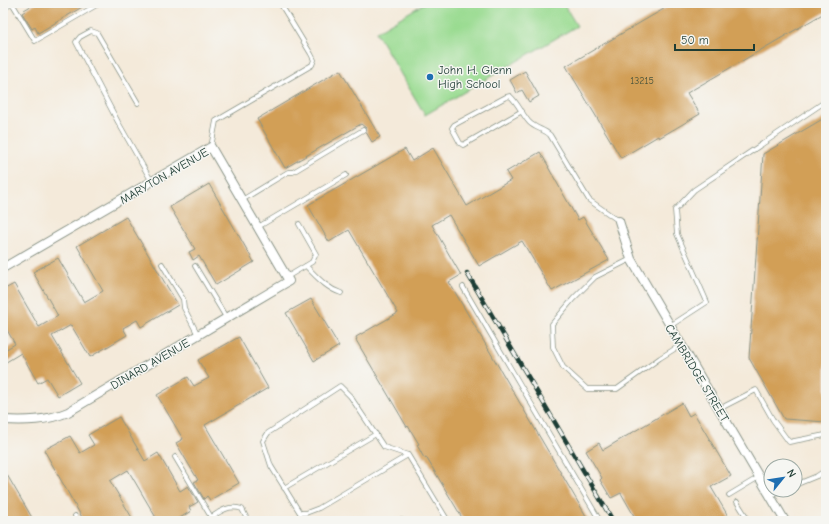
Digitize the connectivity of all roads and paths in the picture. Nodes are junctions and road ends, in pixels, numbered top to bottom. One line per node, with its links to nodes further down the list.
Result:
1 (12, 3): 2 (lane); 4 (lane)
2 (100, 3)
3 (280, 3): 9 (lane)
4 (3, 9)
5 (826, 101): 25 (lane)
6 (138, 103): 11 (lane)
7 (522, 111): 7 (lane); 13 (lane)
8 (363, 130): 12 (lane)
9 (211, 148): 11 (street, MARYTON AVENUE); 12 (street, MARYTON AVENUE)
10 (346, 175): 15 (lane)
11 (152, 182): 20 (street, MARYTON AVENUE)
12 (242, 200): 15 (street, MARYTON AVENUE)
13 (619, 221): 16 (street, CAMBRIDGE STREET)
14 (299, 224): 19 (lane)
15 (258, 227): 21 (street, MARYTON AVENUE)
16 (631, 259): 25 (street, CAMBRIDGE STREET); 27 (lane)
17 (162, 264): 26 (lane)
18 (196, 266): 24 (lane)
19 (306, 266): 21 (lane); 23 (lane)
20 (3, 268)
21 (288, 279): 24 (street, DINARD AVENUE)
22 (462, 287): 50 (lane)
23 (341, 293)
24 (227, 319): 26 (street, DINARD AVENUE)
25 (670, 326): 27 (street, CAMBRIDGE STREET)
26 (198, 336): 29 (street, DINARD AVENUE)
27 (681, 345): 28 (street, CAMBRIDGE STREET)
28 (719, 409): 31 (lane); 35 (street, CAMBRIDGE STREET)
29 (3, 420)
30 (376, 434): 32 (lane); 38 (lane); 38 (lane)
31 (826, 436)
32 (408, 455): 38 (lane); 49 (lane)
33 (175, 457): 43 (lane)
34 (826, 470): 36 (lane)
35 (759, 477): 37 (street, CAMBRIDGE STREET); 39 (lane)
36 (803, 482)
37 (763, 484)
38 (284, 488)
39 (729, 494)
40 (772, 498): 52 (street, CAMBRIDGE STREET)
41 (737, 502): 51 (lane)
42 (75, 516): 44 (lane)
43 (211, 518): 45 (lane); 46 (lane)
44 (78, 521)
45 (206, 521)
46 (248, 521)
47 (393, 521): 48 (lane)
48 (408, 521)
49 (448, 521)
50 (600, 521)
51 (749, 521)
52 (785, 521)

